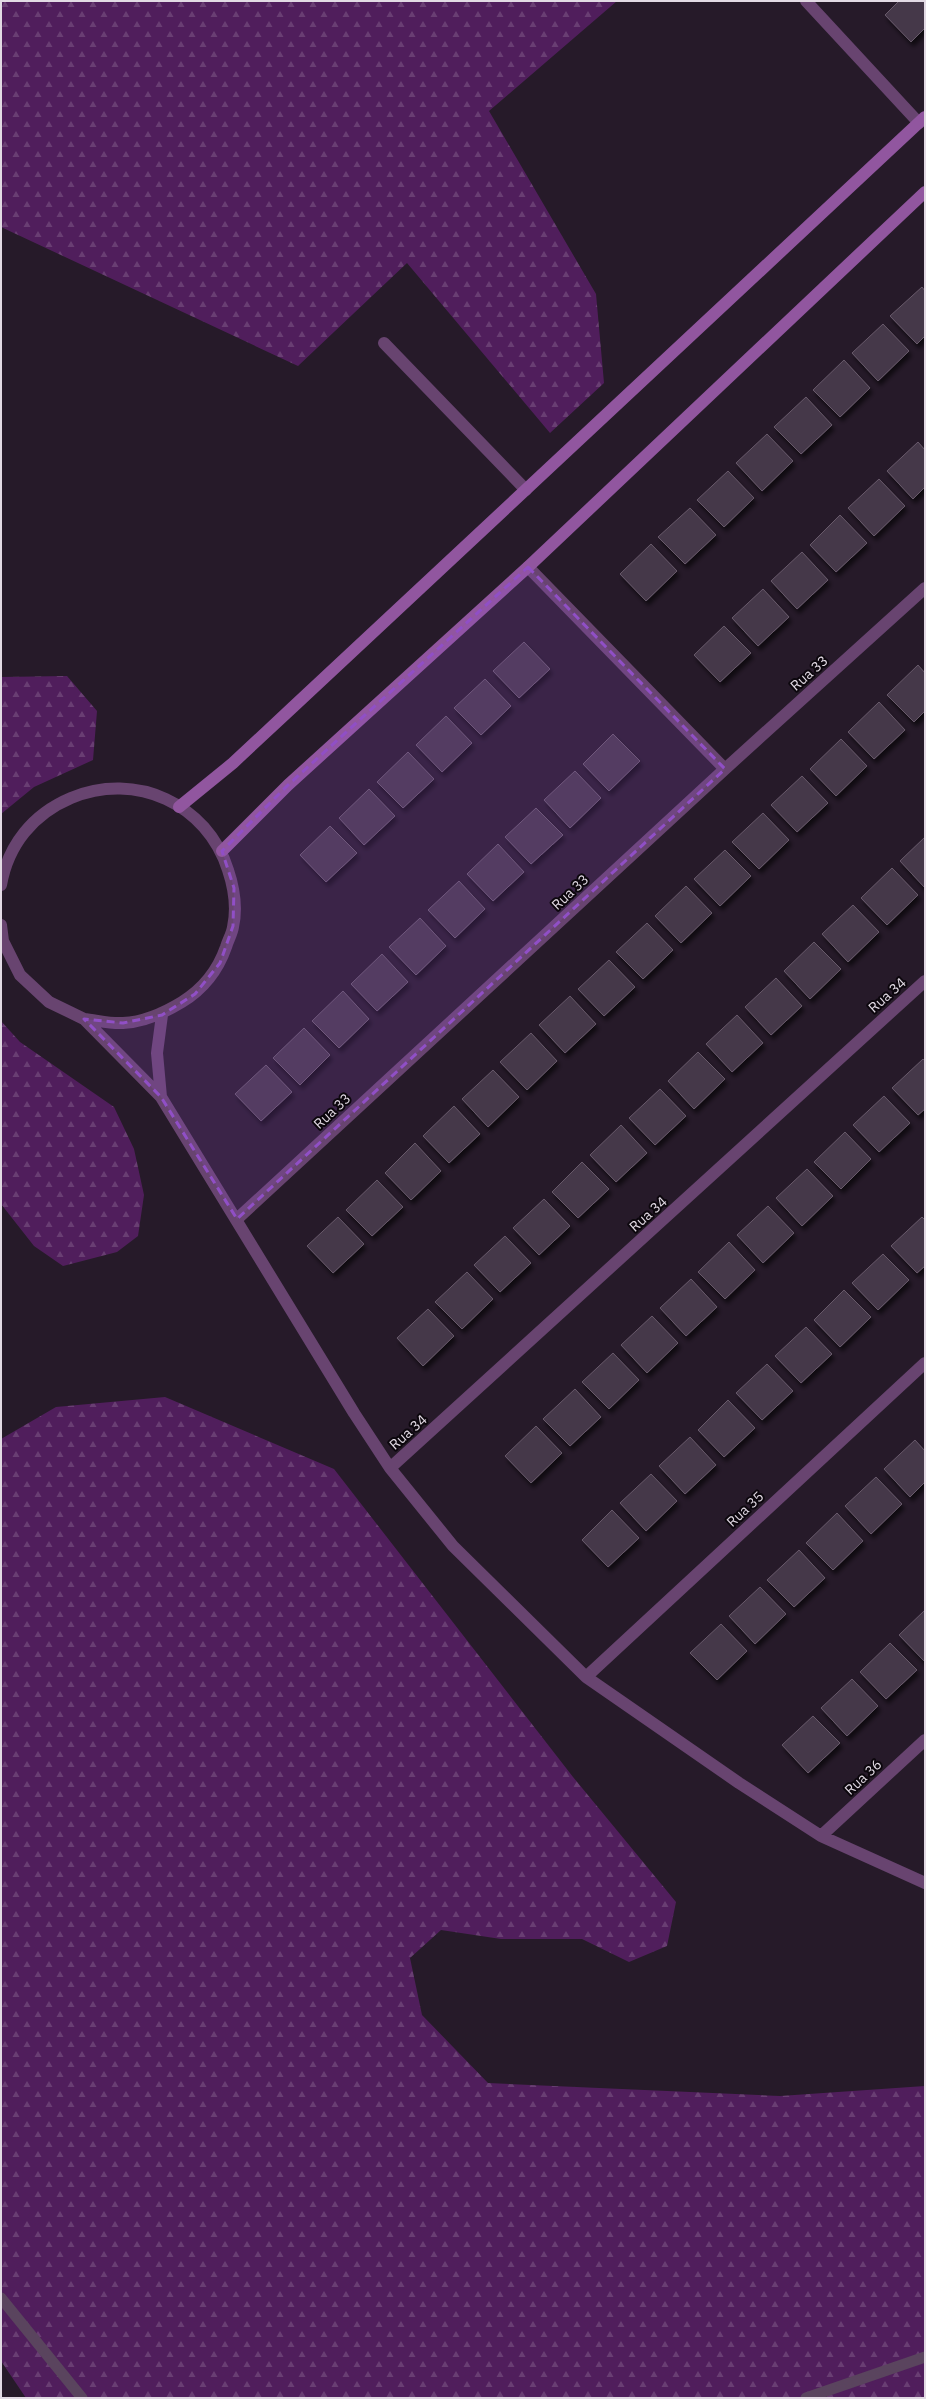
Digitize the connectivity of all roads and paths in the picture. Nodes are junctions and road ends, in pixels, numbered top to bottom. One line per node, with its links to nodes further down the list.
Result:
1 (806, 1): 2 (street)
2 (922, 120): 5 (street)
3 (925, 192): 6 (street)
4 (384, 343): 5 (street)
5 (526, 490): 9 (street)
6 (528, 566): 8 (street); 10 (street)
7 (925, 588): 8 (street, Rua 33)
8 (725, 769): 17 (street, Rua 33)
9 (179, 807): 10 (street); 11 (street)
10 (222, 851): 14 (street)
11 (1, 885)
12 (1, 925): 15 (street)
13 (925, 981): 19 (street, Rua 34)
14 (162, 1015): 15 (street); 16 (street)
15 (84, 1019): 16 (street)
16 (161, 1097): 17 (street)
17 (237, 1219): 19 (street)
18 (925, 1363): 20 (street, Rua 35)
19 (390, 1468): 20 (street)
20 (586, 1677): 22 (street)
21 (925, 1740): 22 (street, Rua 36)
22 (821, 1836): 23 (street)
23 (925, 1883)

